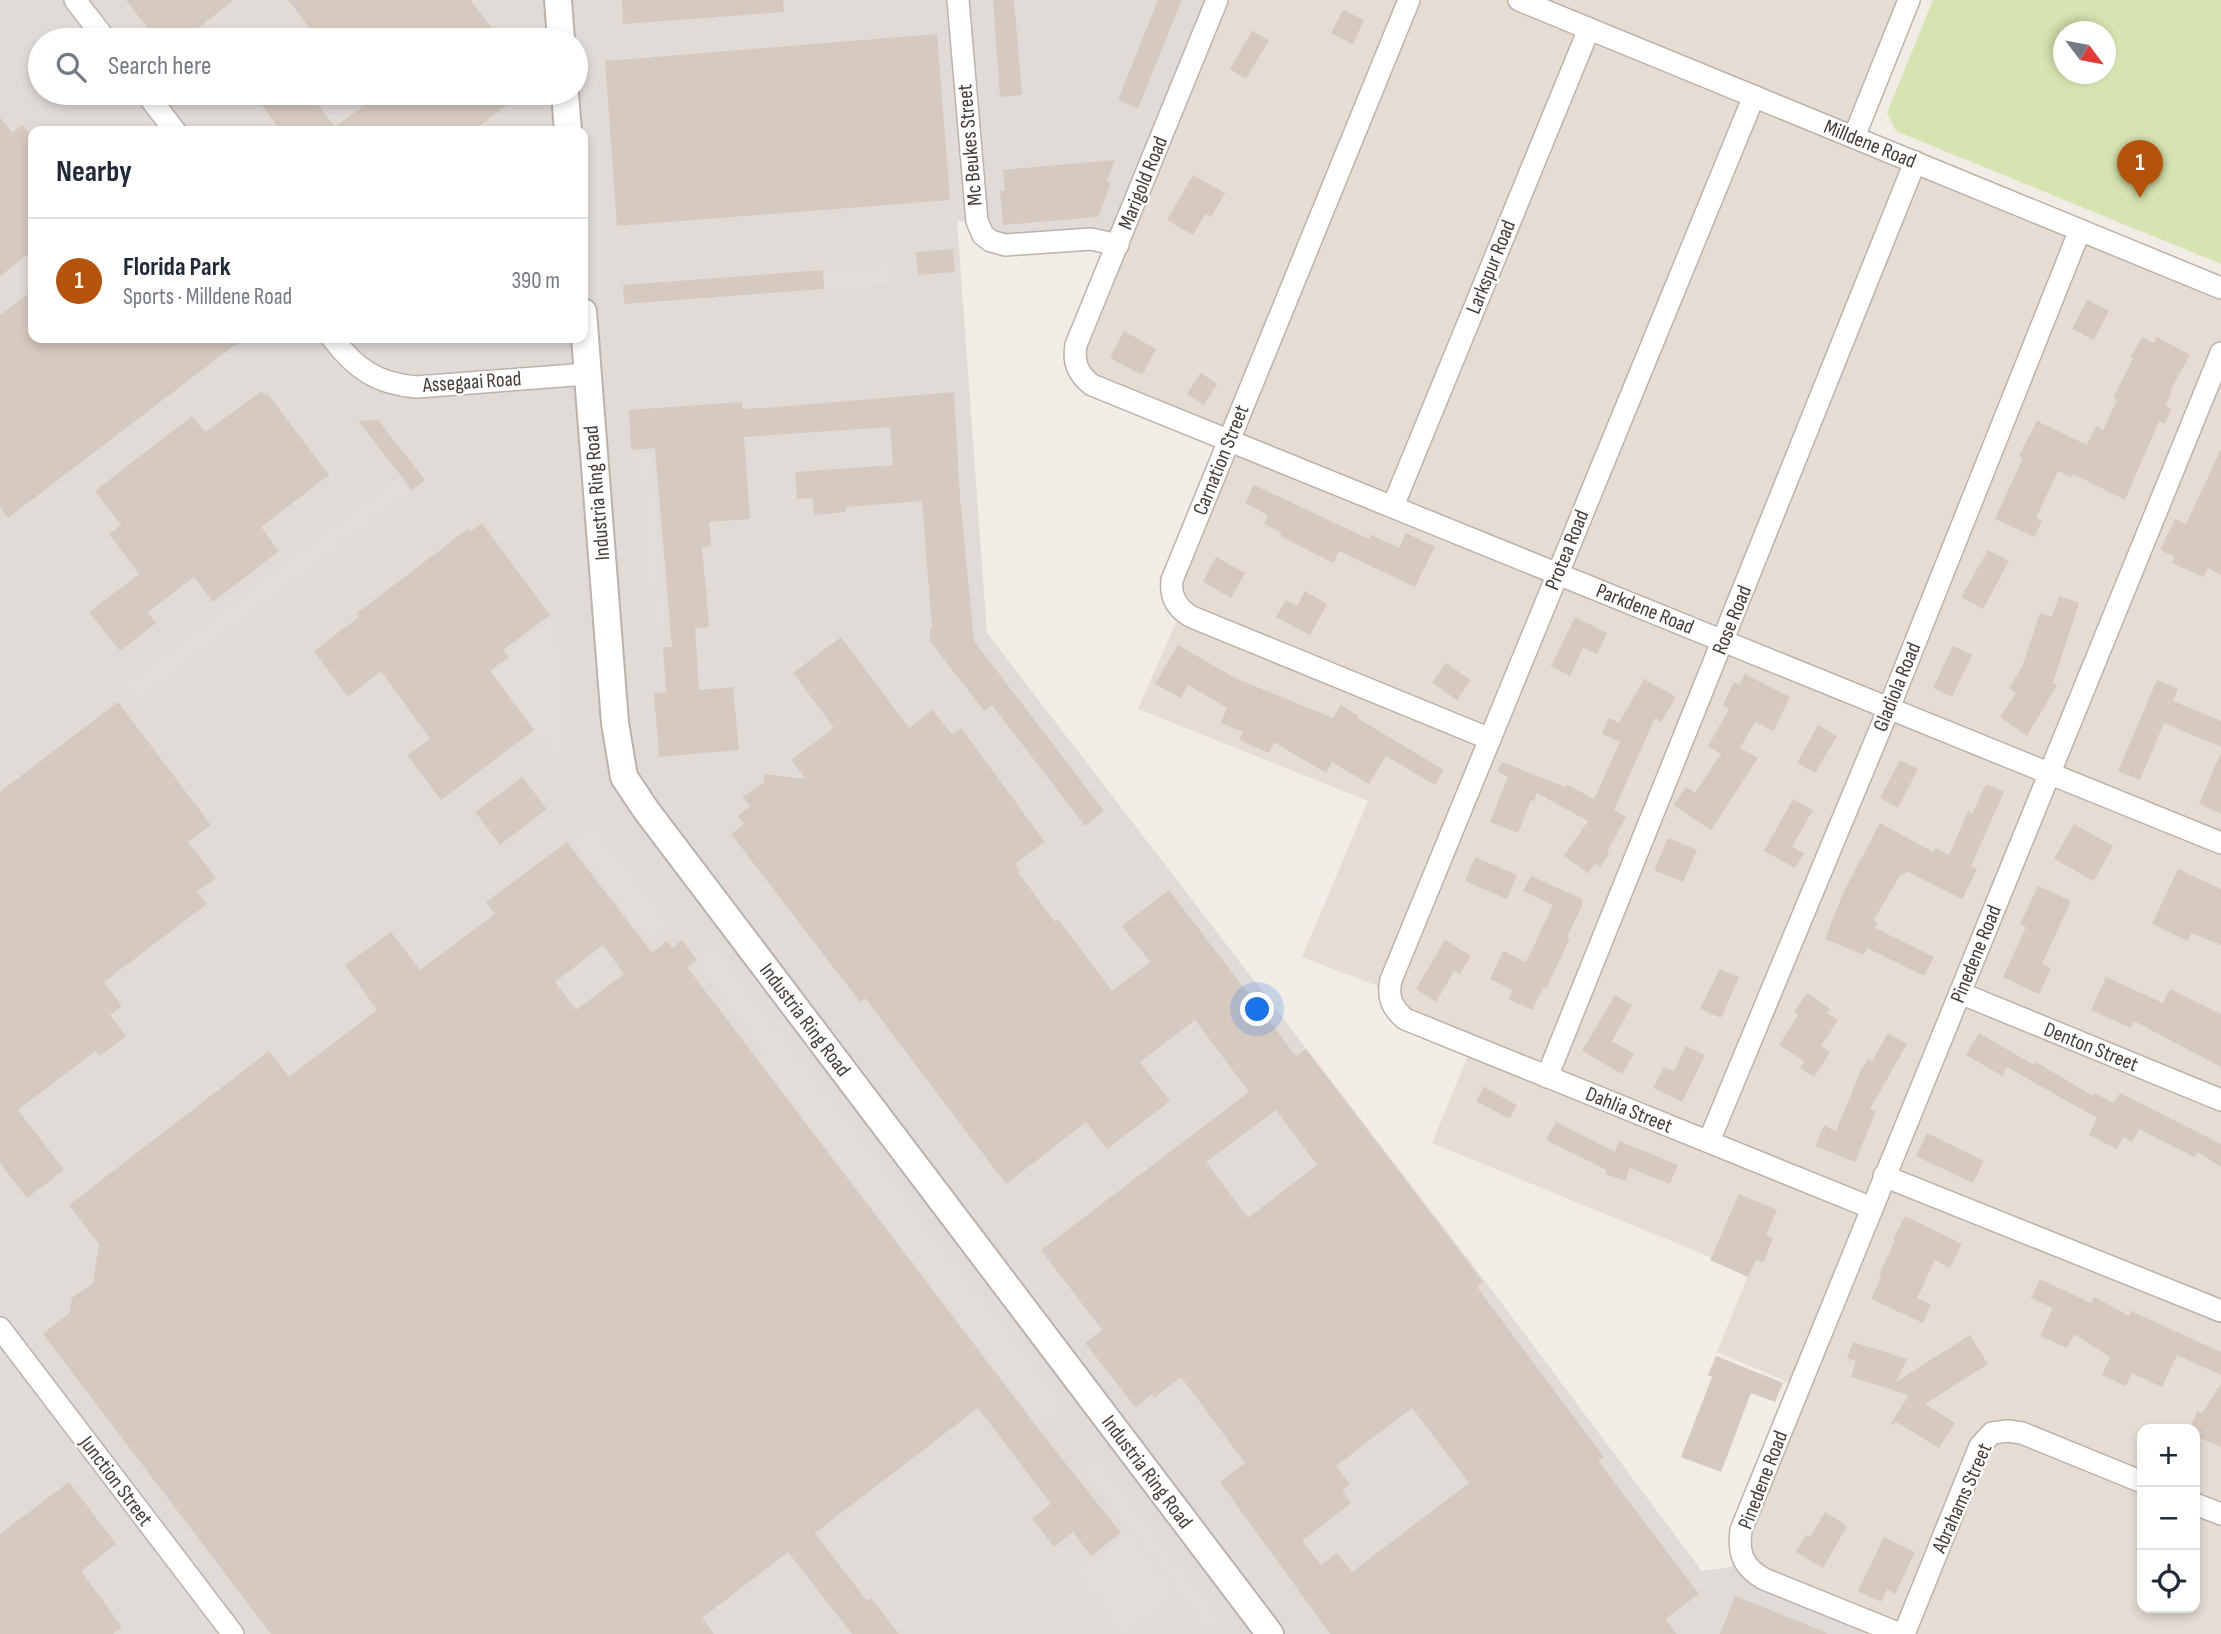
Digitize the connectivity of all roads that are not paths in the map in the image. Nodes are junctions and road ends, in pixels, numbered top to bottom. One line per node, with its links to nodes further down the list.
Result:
1 (75, 0): 8 (street)
2 (558, 0): 9 (street)
3 (958, 0): 19 (street, Mc Beukes Street)
4 (1217, 0): 19 (street, Marigold Road)
5 (1409, 0): 26 (street, Carnation Street)
6 (1519, 0): 10 (street, Milldene Road)
7 (1909, 0): 16 (street)
8 (97, 28)
9 (560, 28)
10 (1589, 29): 11 (street, Milldene Road); 27 (street, Larkspur Road)
11 (1754, 96): 16 (street, Milldene Road); 28 (street, Protea Road)
12 (155, 105): 14 (street)
13 (566, 105): 15 (street)
14 (171, 126)
15 (568, 126)
16 (1854, 138): 17 (street, Milldene Road)
17 (1915, 162): 18 (street, Milldene Road); 29 (street, Rose Road)
18 (2080, 230): 20 (street, Milldene Road); 30 (street, Gladiola Road)
19 (1118, 245): 24 (street, Marigold Road)
20 (2221, 288)
21 (336, 343): 25 (street, Assegaai Road)
22 (585, 343): 25 (street, Industria Ring Road)
23 (2221, 353): 32 (street, Pinedene Road)
24 (1077, 367): 26 (street, Parkdene Road)
25 (587, 373): 47 (street, Industria Ring Road)
26 (1228, 440): 27 (street, Parkdene Road); 31 (street, Carnation Street)
27 (1393, 506): 28 (street, Parkdene Road)
28 (1557, 573): 29 (street, Parkdene Road); 31 (street, Protea Road)
29 (1724, 641): 30 (street, Parkdene Road); 36 (street, Rose Road)
30 (1889, 708): 32 (street, Parkdene Road); 38 (street, Gladiola Road)
31 (1490, 739): 35 (street, Protea Road)
32 (2049, 773): 33 (street, Parkdene Road); 34 (street, Pinedene Road)
33 (2221, 843)
34 (1960, 993): 37 (street, Denton Street); 39 (street, Pinedene Road)
35 (1392, 1005): 36 (street, Dahlia Street)
36 (1547, 1077): 38 (street, Dahlia Street)
37 (2221, 1100)
38 (1709, 1141): 40 (street, Dahlia Street)
39 (1884, 1176): 40 (street, Pinedene Road); 41 (street)
40 (1872, 1208): 48 (street, Pinedene Road)
41 (2221, 1311)
42 (0, 1328): 46 (street, Junction Street)
43 (2137, 1480): 48 (street, Abrahams Street)
44 (2200, 1506): 45 (street)
45 (2221, 1514)
46 (233, 1634)
47 (1270, 1634)
48 (1902, 1634)

